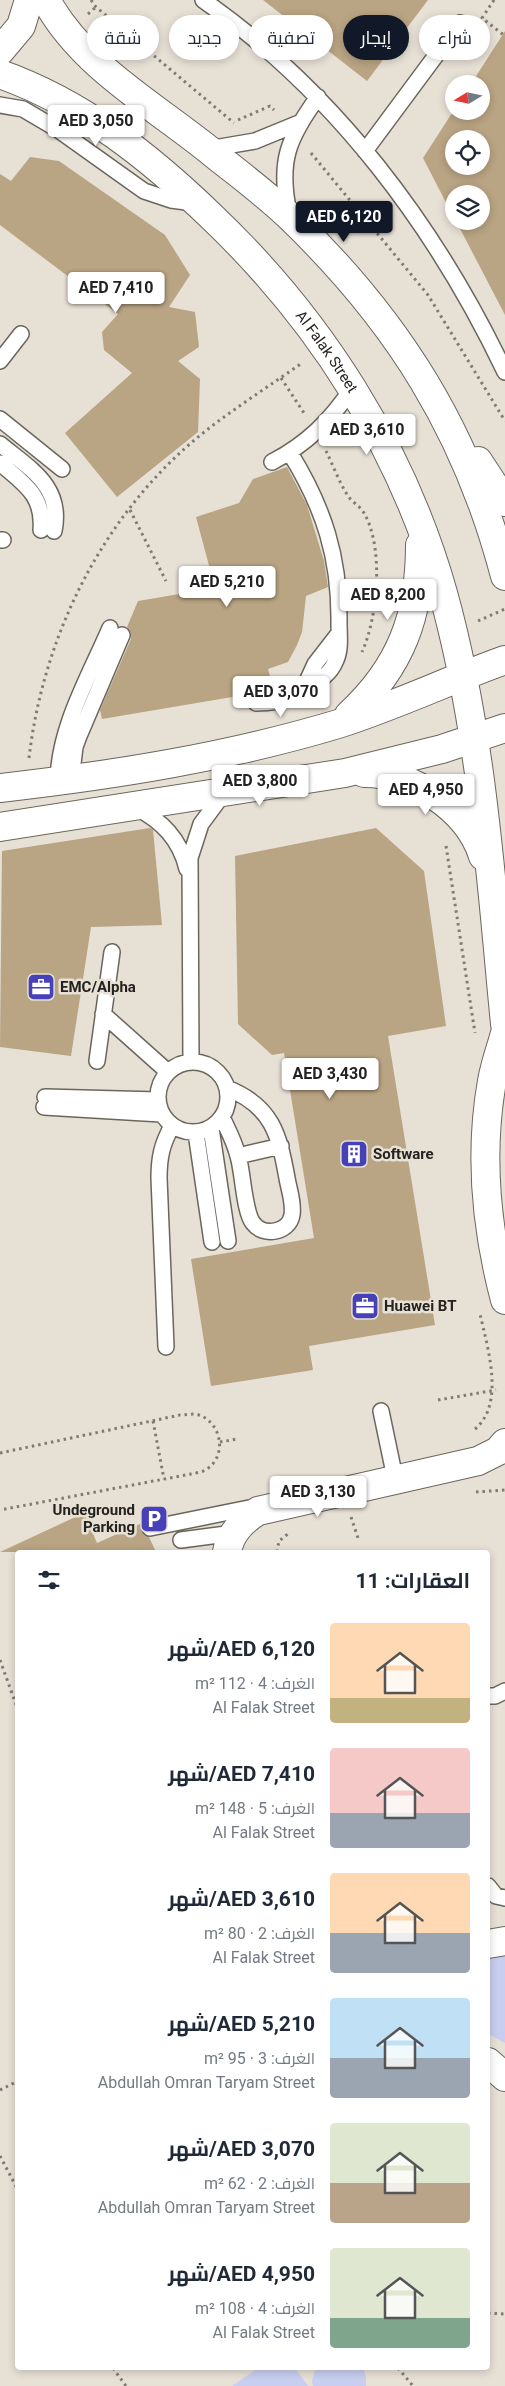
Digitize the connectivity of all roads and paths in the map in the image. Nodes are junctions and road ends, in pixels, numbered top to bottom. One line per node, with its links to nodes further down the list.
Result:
1 (29, 0): 7 (street)
2 (46, 0): 15 (street)
3 (91, 0): 12 (path)
4 (203, 0): 10 (lane)
5 (494, 0): 6 (path)
6 (505, 36)
7 (0, 51)
8 (433, 60): 16 (lane)
9 (0, 74): 17 (street, Al Falak Street)
10 (318, 97): 13 (lane); 16 (lane)
11 (0, 105): 17 (lane)
12 (233, 122): 13 (path); 14 (path)
13 (295, 127): 14 (lane); 18 (lane); 28 (path)
14 (255, 141): 15 (lane)
15 (208, 149): 18 (street)
16 (366, 151): 23 (lane)
17 (199, 204): 21 (street, Al Falak Street)
18 (289, 216): 26 (street)
19 (21, 334): 20 (lane)
20 (5, 344): 22 (lane)
21 (326, 346): 24 (path); 25 (street, Al Falak Street)
22 (0, 361)
23 (505, 372)
24 (281, 378): 29 (path); 36 (path)
25 (352, 387): 29 (lane); 37 (street, Al Falak Street)
26 (436, 400): 35 (street); 38 (street)
27 (0, 419): 34 (lane)
28 (505, 421)
29 (316, 432): 31 (lane); 40 (path)
30 (0, 444): 33 (lane)
31 (290, 453): 32 (lane); 43 (lane)
32 (272, 462)
33 (0, 463)
34 (62, 469)
35 (505, 502)
36 (130, 510): 39 (path); 47 (path)
37 (415, 511): 42 (street, Al Falak Street); 44 (street)
38 (505, 576)
39 (166, 581)
40 (362, 653)
41 (505, 660): 42 (street)
42 (461, 676): 44 (street); 46 (street, Al Falak Street)
43 (256, 704)
44 (340, 723): 47 (street)
45 (505, 728): 46 (street)
46 (473, 740): 48 (street); 55 (street, Al Falak Street)
47 (63, 773): 47 (lane); 49 (street)
48 (345, 773): 50 (street); 55 (street)
49 (0, 788)
50 (228, 791): 51 (street); 54 (lane)
51 (133, 806): 52 (street); 54 (lane)
52 (0, 827)
53 (444, 839): 60 (path)
54 (189, 875): 62 (lane)
55 (491, 881): 58 (street, Al Falak Street)
56 (112, 952): 57 (lane)
57 (103, 1020): 61 (lane); 63 (lane)
58 (505, 1024)
59 (505, 1033): 75 (street)
60 (475, 1034)
61 (97, 1061)
62 (191, 1062): 63 (lane); 64 (lane)
63 (165, 1076): 66 (lane)
64 (227, 1088): 67 (lane); 71 (lane)
65 (45, 1102): 66 (lane)
66 (160, 1107): 68 (lane)
67 (222, 1117): 69 (lane); 72 (lane)
68 (172, 1126): 70 (lane); 77 (lane)
69 (211, 1128): 70 (lane); 73 (lane)
70 (196, 1133): 74 (lane)
71 (281, 1146): 72 (lane); 72 (lane)
72 (238, 1156)
73 (228, 1240)
74 (212, 1242)
75 (505, 1300)
76 (478, 1307): 78 (path)
77 (166, 1347)
78 (496, 1390): 79 (path); 82 (path)
79 (438, 1400)
80 (381, 1411): 87 (lane)
81 (153, 1421): 84 (path); 86 (path); 88 (path)
82 (472, 1431)
83 (237, 1439): 84 (path)
84 (220, 1442): 88 (path)
85 (505, 1443): 87 (street)
86 (0, 1453)
87 (395, 1478): 90 (street)
88 (164, 1479): 89 (path)
89 (0, 1510)
90 (258, 1511): 91 (lane); 93 (street)
91 (150, 1528)
92 (181, 1540): 93 (lane)
93 (230, 1543)
94 (0, 1660): 97 (path)
95 (505, 1691): 96 (lane)
96 (490, 1696)
97 (15, 1702)
98 (490, 1888): 99 (lane)
99 (505, 1898)
100 (490, 2062): 102 (street)
101 (490, 2064): 103 (street)
102 (505, 2065)
103 (505, 2077)
104 (15, 2083): 105 (path)
105 (0, 2090)
106 (0, 2156): 107 (path)
107 (15, 2184)
108 (490, 2313): 109 (path)
109 (505, 2314)
110 (114, 2370): 112 (path)
111 (400, 2370): 113 (path)
112 (126, 2386)
113 (413, 2386)

